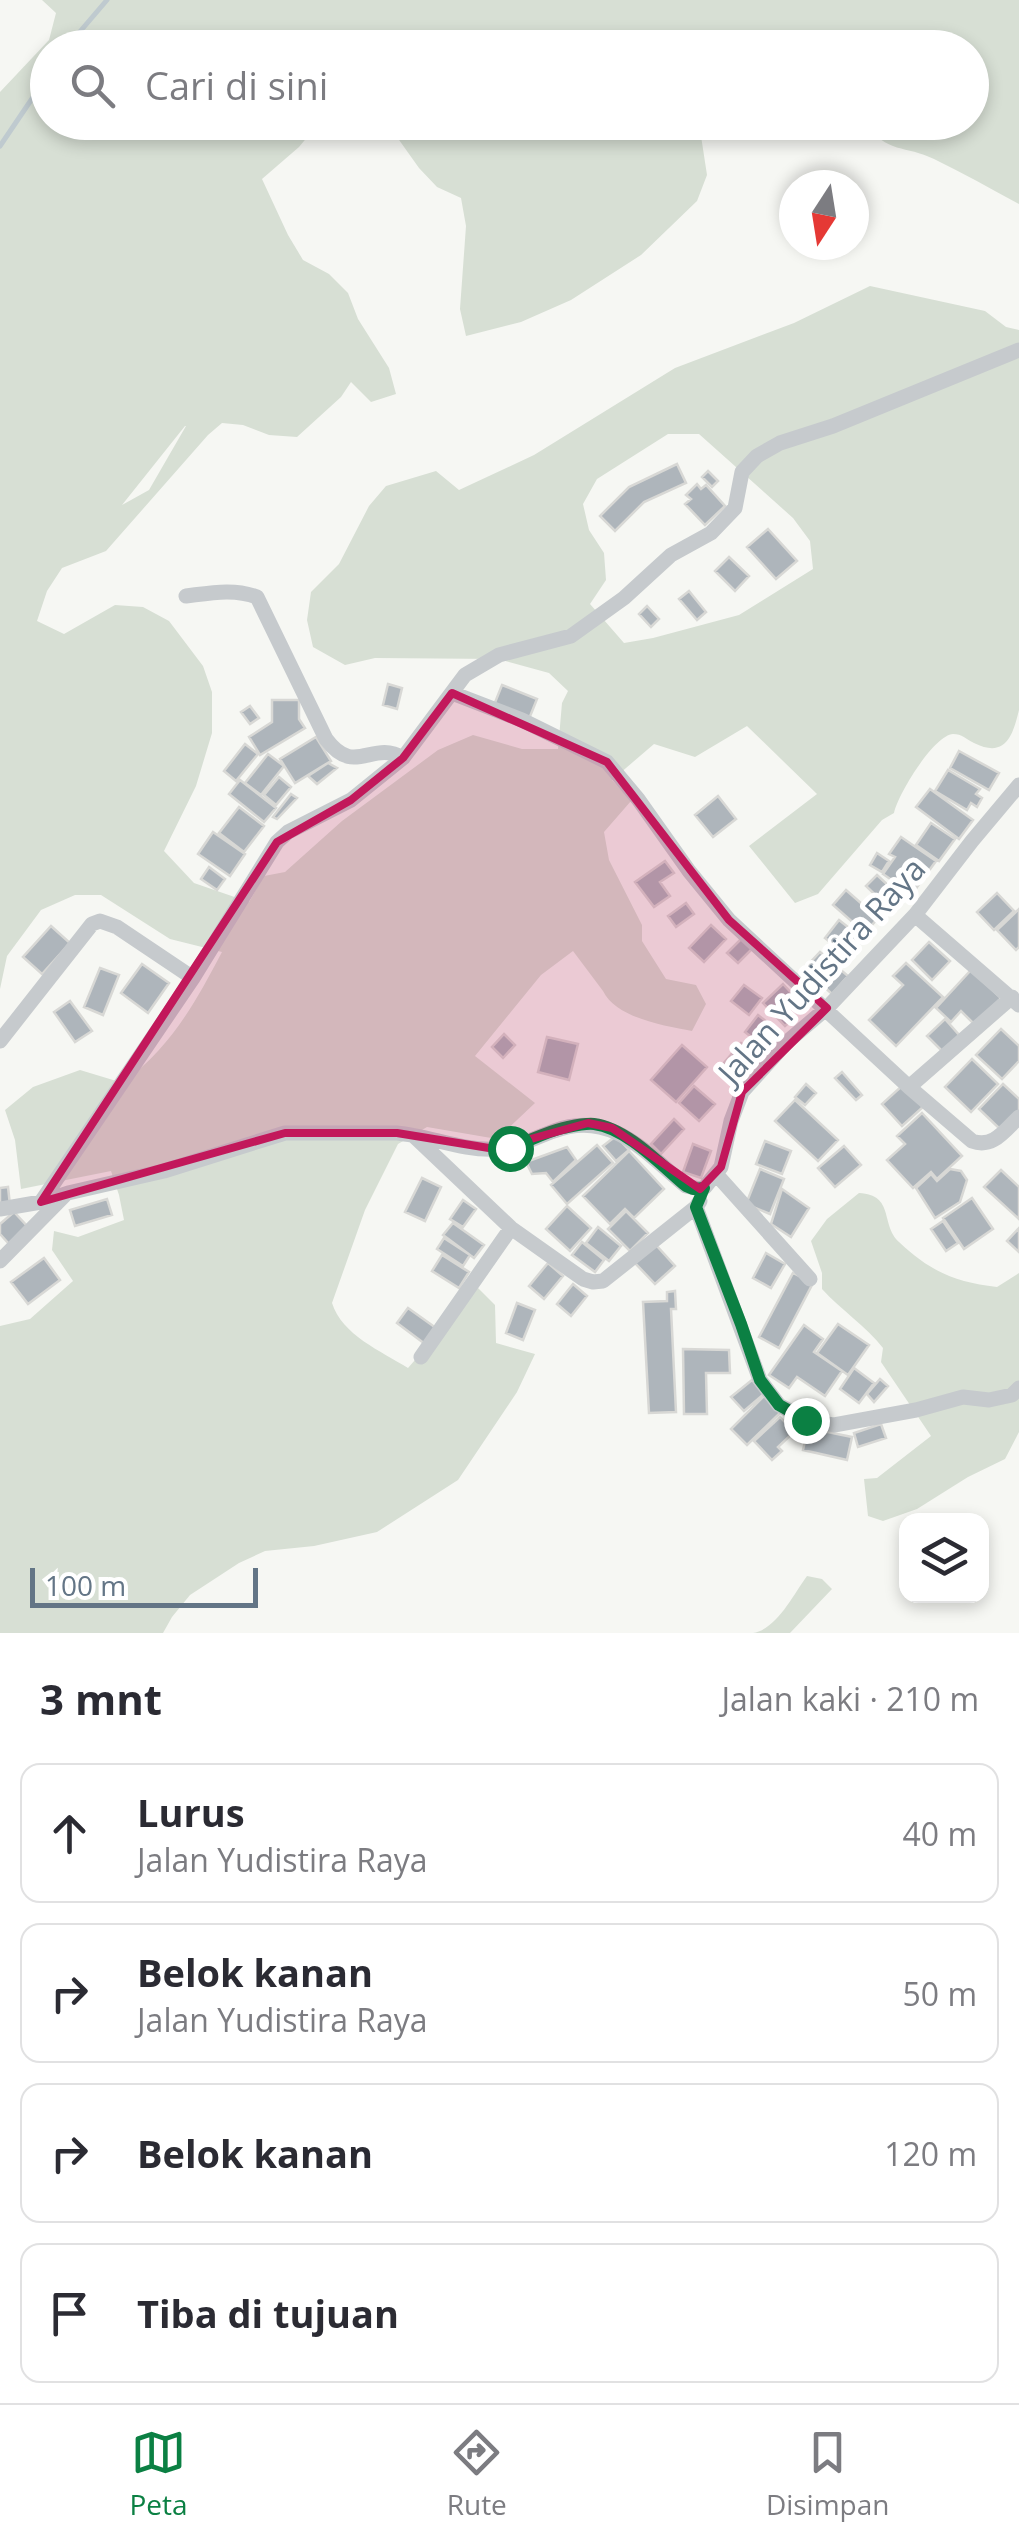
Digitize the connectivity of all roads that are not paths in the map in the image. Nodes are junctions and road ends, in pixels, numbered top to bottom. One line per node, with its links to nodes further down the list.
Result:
1 (1019, 350): 3 (street)
2 (186, 596): 4 (street)
3 (452, 693): 4 (street); 9 (street)
4 (403, 758): 7 (street)
5 (1019, 785): 6 (street, Jalan Yudistira Raya)
6 (916, 915): 8 (street); 9 (street, Jalan Yudistira Raya)
7 (193, 978): 10 (street); 17 (street)
8 (1015, 1001): 11 (street)
9 (826, 1008): 11 (street); 14 (street, Jalan Yudistira Raya)
10 (0, 1042)
11 (909, 1087): 12 (street)
12 (1019, 1117)
13 (412, 1134): 15 (street); 16 (street); 20 (street)
14 (716, 1174): 15 (street, Jalan Yudistira Raya); 22 (street)
15 (704, 1188): 18 (street, Jalan Yudistira Raya)
16 (68, 1192): 17 (street); 21 (street)
17 (41, 1202): 19 (street)
18 (696, 1207): 20 (street); 24 (street)
19 (0, 1209)
20 (510, 1228): 23 (street)
21 (0, 1260)
22 (810, 1279)
23 (421, 1357)
24 (1019, 1388)

